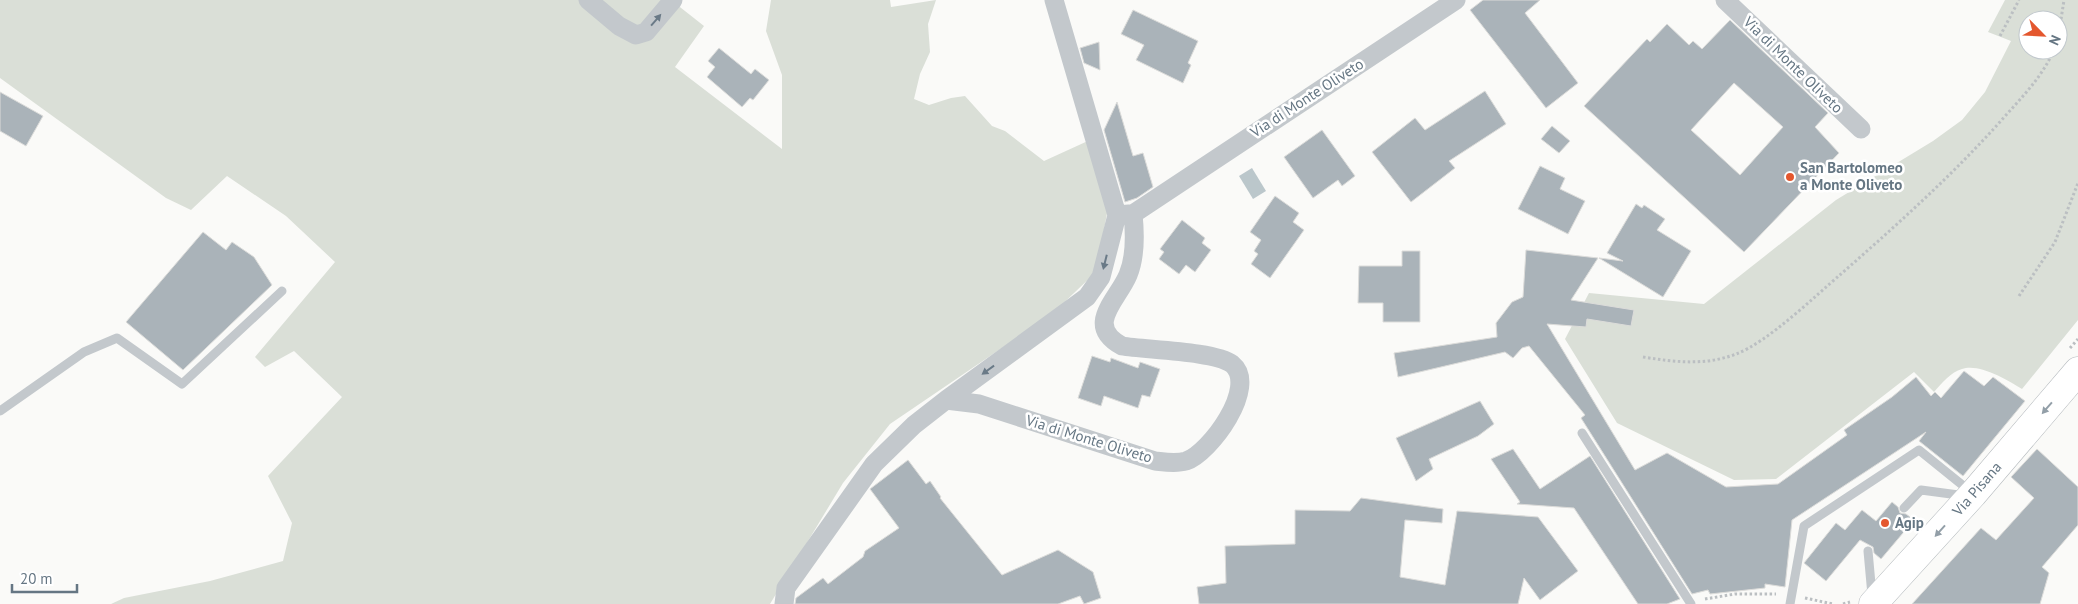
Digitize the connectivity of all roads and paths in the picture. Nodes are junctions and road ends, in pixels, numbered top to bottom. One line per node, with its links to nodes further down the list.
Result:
1 (588, 0): 2 (street, one-way to 2)
2 (673, 0)
3 (1054, 0): 11 (street, Via di Monte Oliveto)
4 (1456, 0): 11 (street, Via di Monte Oliveto)
5 (1725, 0): 9 (street, Via di Monte Oliveto)
6 (2019, 0): 7 (path)
7 (2000, 36)
8 (2049, 60): 14 (path)
9 (1861, 129)
10 (2078, 183): 13 (path)
11 (1125, 214): 16 (street, one-way to 16); 16 (street, Via di Monte Oliveto)
12 (282, 291): 17 (lane)
13 (2019, 296)
14 (1643, 357)
15 (2078, 371): 19 (main road, Via Pisana, one-way to 19)
16 (946, 400): 24 (street)
17 (0, 411)
18 (1582, 434): 23 (lane)
19 (1972, 495): 20 (lane); 22 (lane); 26 (main road, Via Pisana, one-way to 26)
20 (1904, 508)
21 (1868, 551): 26 (lane)
22 (1790, 600): 23 (path); 25 (path)
23 (1691, 603)
24 (784, 604)
25 (1833, 604)
26 (1873, 604)

